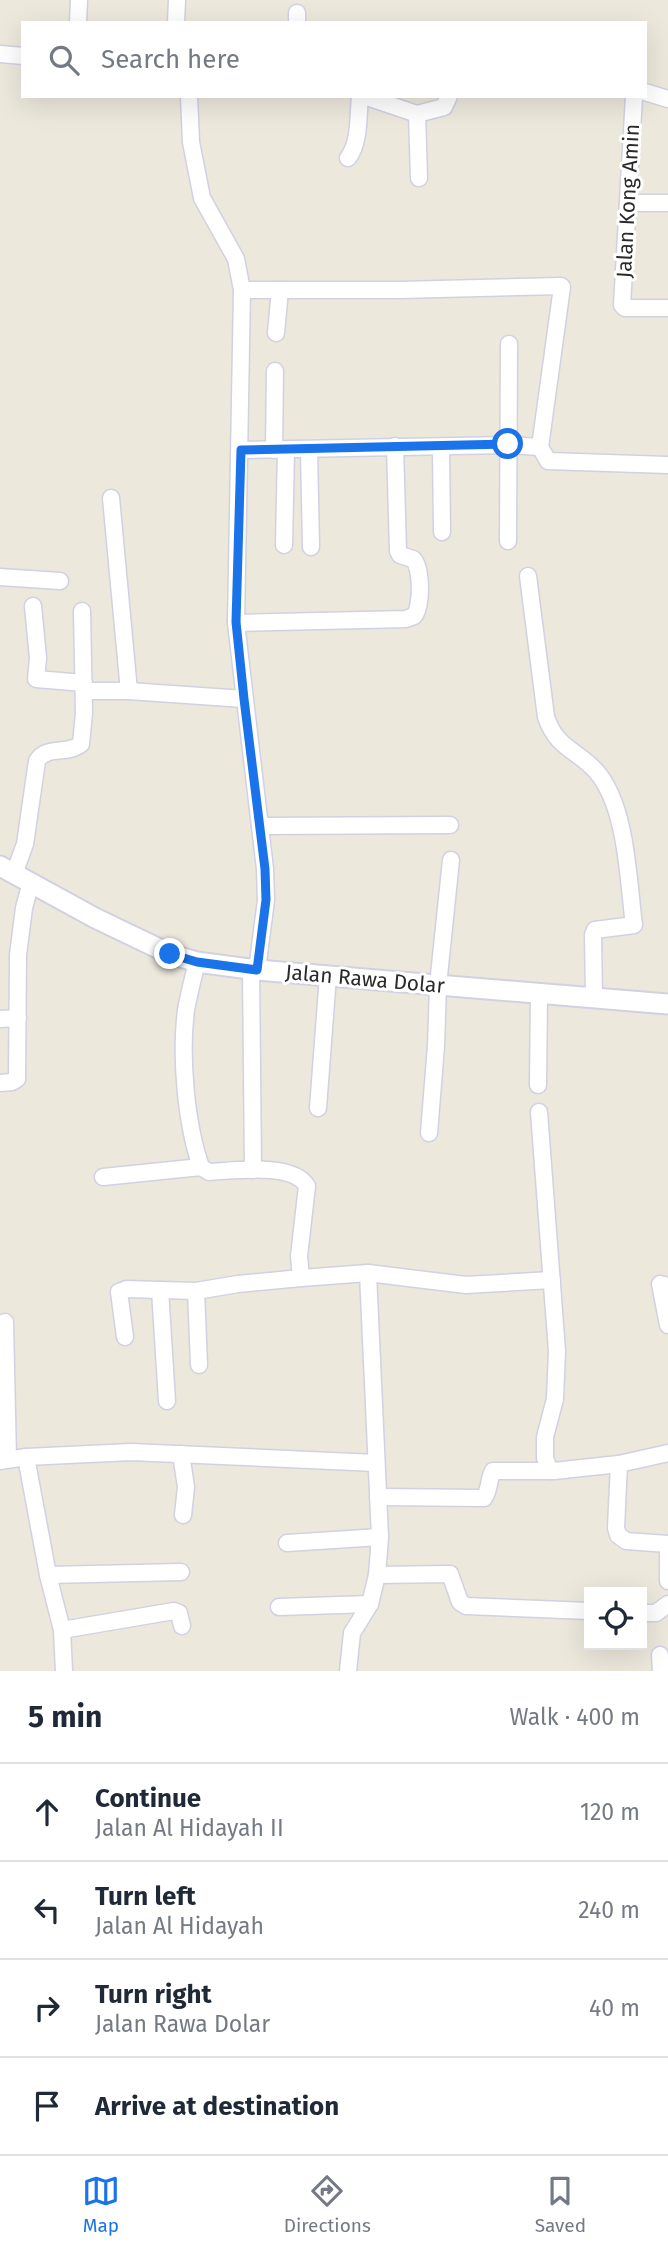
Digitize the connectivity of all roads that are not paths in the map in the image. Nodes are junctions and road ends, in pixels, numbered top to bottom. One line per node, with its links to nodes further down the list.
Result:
1 (79, 0): 3 (street)
2 (177, 0): 4 (street)
3 (78, 21)
4 (176, 21)
5 (0, 54): 6 (street)
6 (21, 56)
7 (647, 93): 13 (street)
8 (189, 98): 19 (street)
9 (362, 98): 15 (street)
10 (368, 98): 14 (street)
11 (448, 98): 14 (street)
12 (634, 98): 17 (street, Jalan Kong Amin)
13 (668, 99)
14 (416, 114): 16 (street)
15 (348, 158)
16 (419, 178)
17 (629, 203): 18 (street); 21 (street, Jalan Kong Amin)
18 (668, 204)
19 (242, 290): 20 (street); 29 (street)
20 (280, 290): 22 (street); 28 (street)
21 (668, 308)
22 (276, 333)
23 (509, 344): 25 (street)
24 (275, 371): 30 (street)
25 (508, 444): 27 (street); 28 (street); 35 (street)
26 (395, 446): 27 (street); 31 (street); 43 (street)
27 (441, 447): 34 (street)
28 (540, 447): 32 (street)
29 (241, 450): 30 (street); 43 (street)
30 (280, 450): 31 (street); 36 (street)
31 (309, 450): 37 (street)
32 (668, 465)
33 (111, 498): 45 (street)
34 (442, 532)
35 (508, 541)
36 (284, 545)
37 (311, 547)
38 (528, 576): 56 (street)
39 (0, 577): 40 (street)
40 (61, 581)
41 (33, 606): 44 (street)
42 (82, 611): 44 (street)
43 (236, 622): 46 (street)
44 (84, 687): 45 (street); 50 (street)
45 (129, 691): 46 (street)
46 (244, 699): 48 (street)
47 (450, 825): 48 (street)
48 (260, 826): 52 (street)
49 (451, 860): 54 (street)
50 (15, 874): 51 (street, Jalan Rawa Dolar); 58 (street)
51 (197, 962): 52 (street, Jalan Rawa Dolar); 65 (street)
52 (254, 970): 53 (street, Jalan Rawa Dolar); 66 (street)
53 (328, 976): 54 (street, Jalan Rawa Dolar); 62 (street)
54 (438, 985): 55 (street, Jalan Rawa Dolar); 64 (street)
55 (539, 993): 56 (street, Jalan Rawa Dolar); 61 (street)
56 (594, 998): 57 (street, Jalan Rawa Dolar)
57 (668, 1004)
58 (18, 1018): 59 (street); 60 (street)
59 (0, 1019)
60 (0, 1083)
61 (538, 1085)
62 (318, 1108)
63 (539, 1112): 70 (street)
64 (429, 1133)
65 (201, 1167): 66 (street); 67 (street)
66 (253, 1170): 69 (street)
67 (103, 1177)
68 (368, 1273): 69 (street); 70 (street); 83 (street)
69 (301, 1278): 73 (street)
70 (552, 1280): 85 (street)
71 (668, 1286): 75 (street)
72 (160, 1290): 73 (street); 76 (street); 78 (street)
73 (196, 1291): 77 (street)
74 (5, 1322): 82 (street)
75 (668, 1325)
76 (125, 1337)
77 (199, 1366)
78 (167, 1401)
79 (668, 1453): 84 (street)
80 (181, 1454): 81 (street); 83 (street); 87 (street)
81 (26, 1457): 82 (street); 92 (street)
82 (4, 1460)
83 (376, 1463): 86 (street)
84 (619, 1464): 85 (street); 90 (street)
85 (550, 1471): 86 (street)
86 (378, 1497): 88 (street)
87 (183, 1515)
88 (380, 1537): 89 (street); 93 (street)
89 (287, 1543)
90 (668, 1544): 94 (street)
91 (181, 1572): 92 (street)
92 (48, 1575): 101 (street)
93 (377, 1575): 95 (street); 98 (street)
94 (668, 1581)
95 (370, 1604): 97 (street); 103 (street)
96 (668, 1604): 99 (street)
97 (279, 1606)
98 (584, 1611)
99 (647, 1613)
100 (182, 1626): 101 (street)
101 (62, 1630): 102 (street)
102 (64, 1671)
103 (348, 1671)

